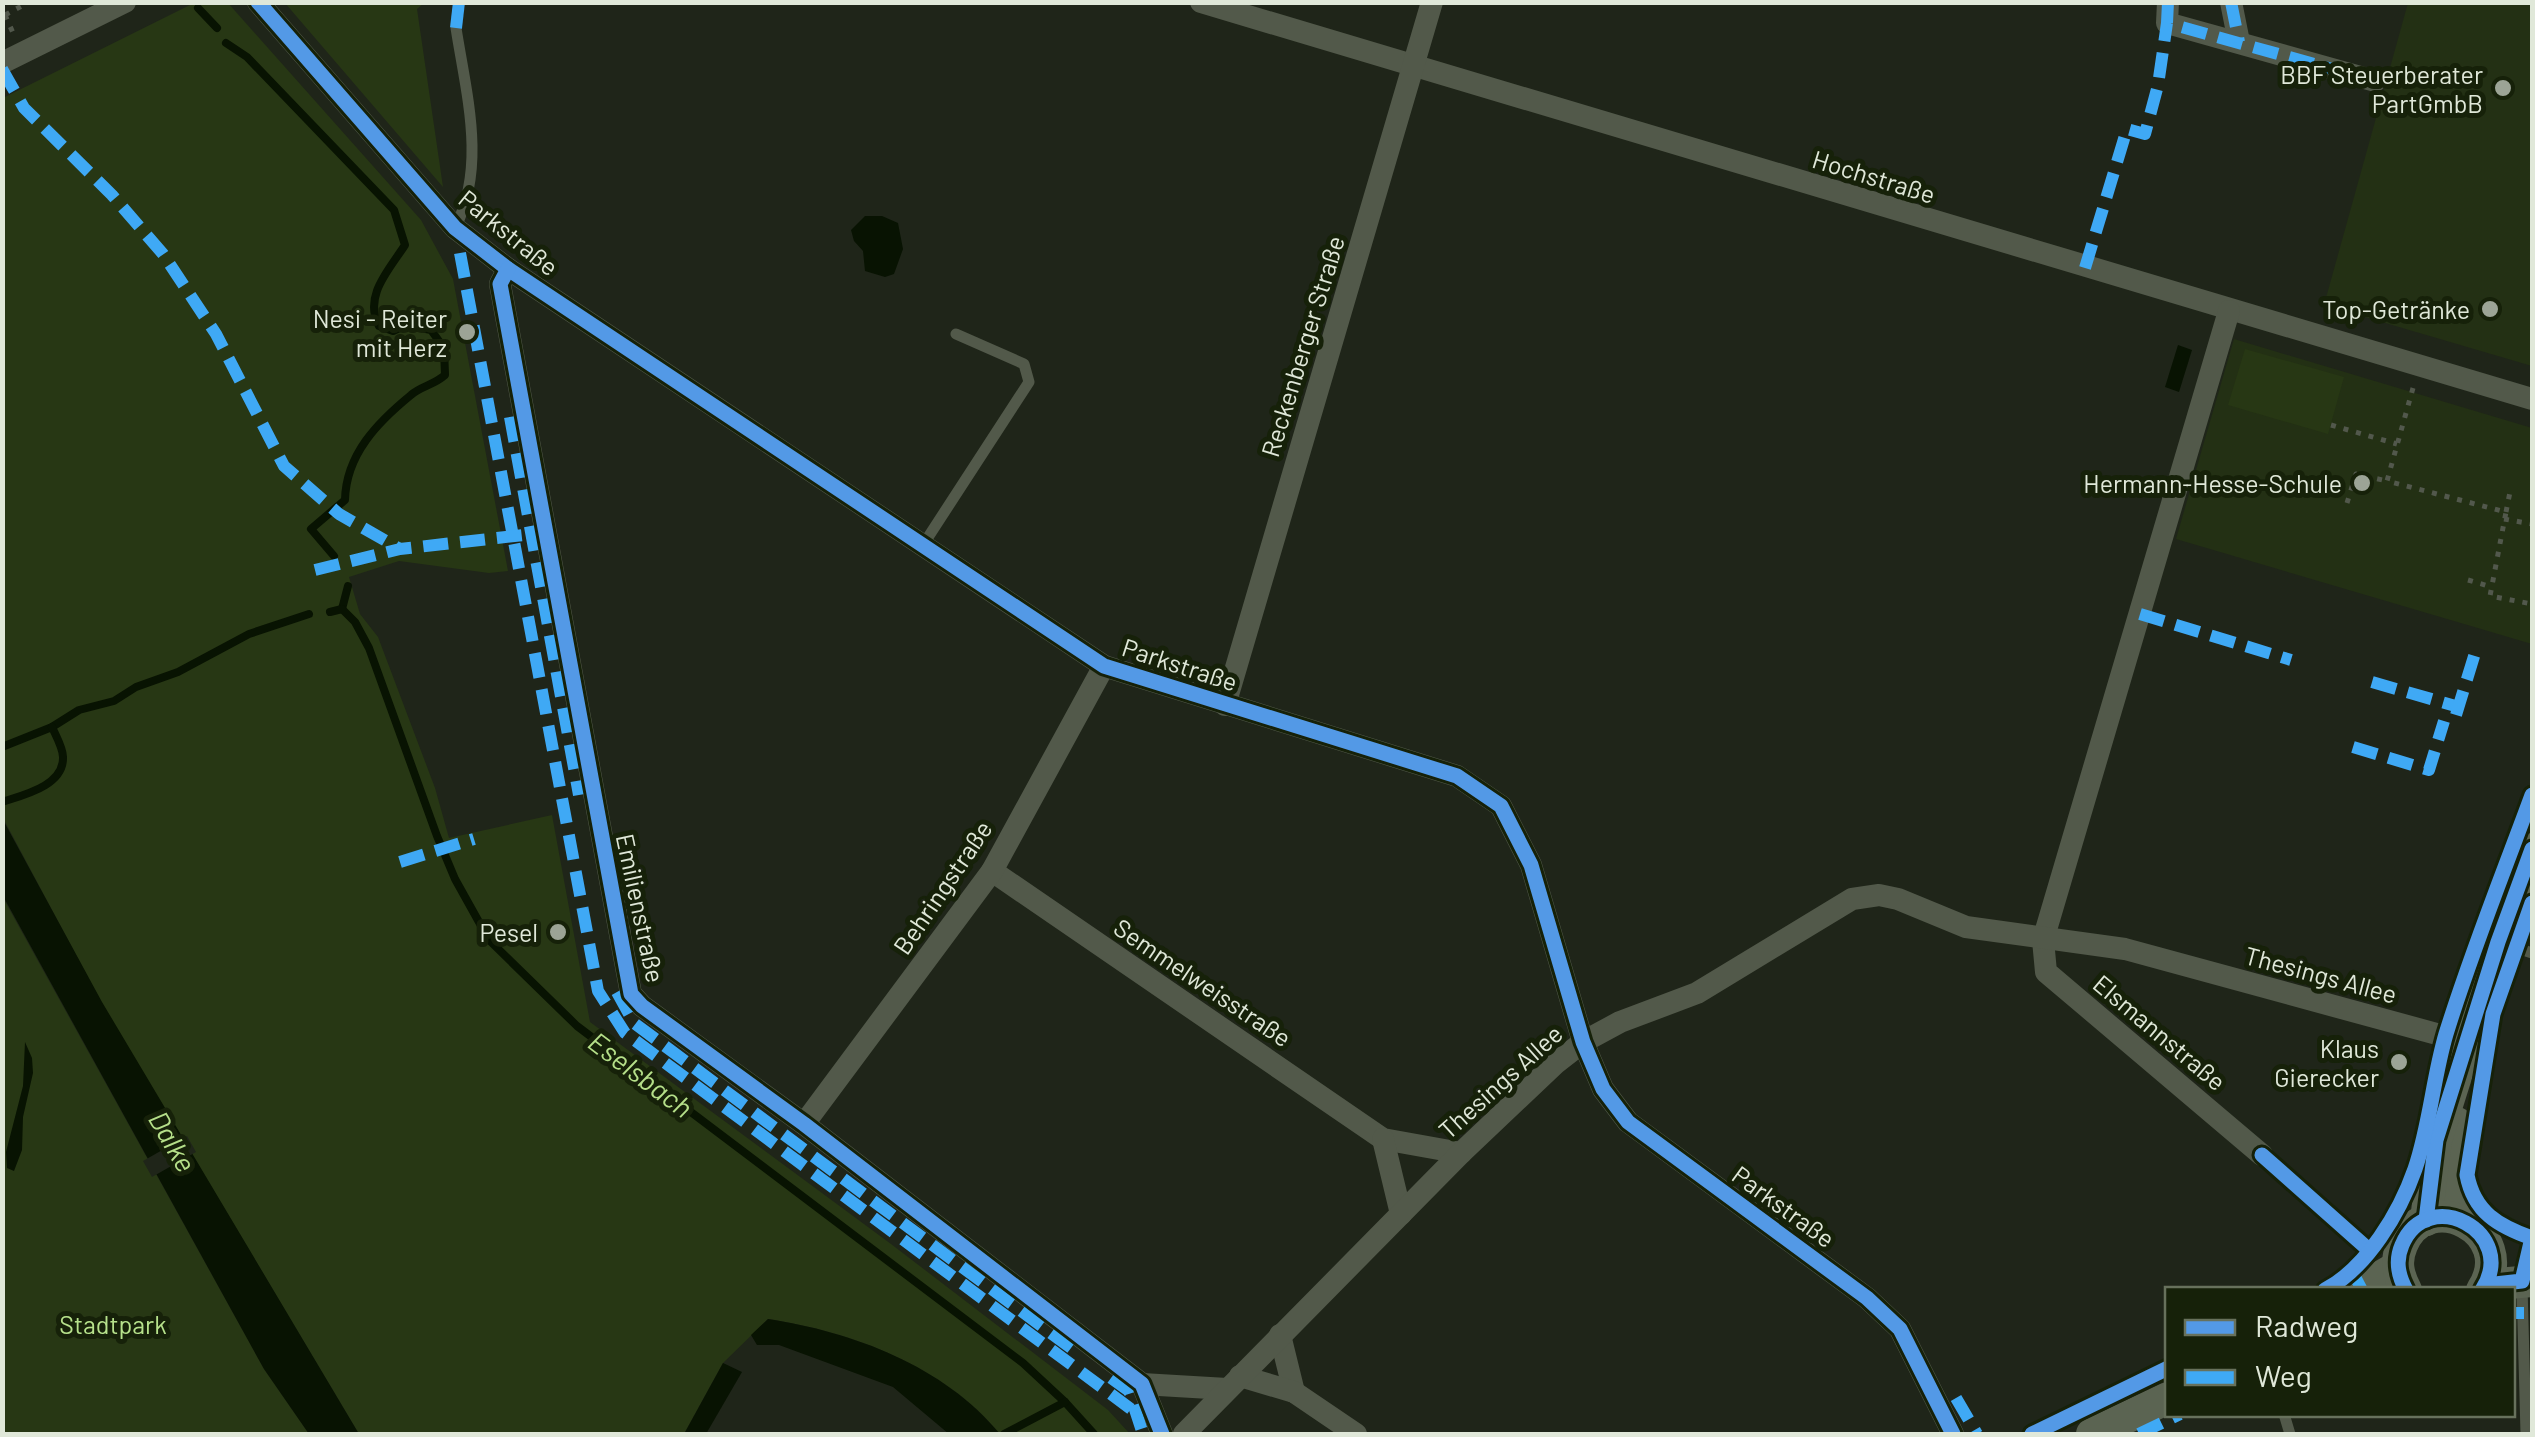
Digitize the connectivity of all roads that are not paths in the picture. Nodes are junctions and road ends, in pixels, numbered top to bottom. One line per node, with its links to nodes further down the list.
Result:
1 (125, 2): 9 (street)
2 (258, 2): 12 (street, Parkstraße)
3 (1201, 2): 10 (street, Hochstraße)
4 (1432, 2): 10 (street, Reckenberger Straße)
5 (2168, 2): 8 (street)
6 (2231, 2): 8 (street)
7 (456, 28): 12 (lane)
8 (2239, 42): 11 (street)
9 (2, 63)
10 (1414, 68): 14 (street, Hochstraße); 19 (street, Reckenberger Straße)
11 (2374, 82)
12 (455, 228): 13 (street, Parkstraße)
13 (508, 269): 17 (street, Parkstraße); 27 (street, Emilienstraße)
14 (2229, 311): 16 (street, Hochstraße); 22 (street)
15 (956, 334): 17 (lane)
16 (2532, 399)
17 (923, 544): 18 (street, Parkstraße)
18 (1104, 666): 19 (street, Parkstraße); 21 (street, Behringstraße)
19 (1224, 706): 25 (street, Parkstraße)
20 (2532, 849): 23 (main road)
21 (992, 872): 27 (street, Behringstraße); 28 (street, Semmelweisstraße)
22 (2043, 940): 25 (street, Thesings Allee); 26 (street, Thesings Allee); 30 (street, Elsmannstraße)
23 (2498, 942): 24 (lane); 26 (main road)
24 (2532, 954)
25 (1583, 1042): 29 (street, Thesings Allee); 46 (street, Parkstraße)
26 (2464, 1049): 32 (main road)
27 (804, 1124): 40 (street, Emilienstraße)
28 (1383, 1139): 29 (street, Semmelweisstraße); 31 (street)
29 (1461, 1152): 31 (street, Thesings Allee)
30 (2262, 1155)
31 (1401, 1214): 38 (street, Thesings Allee)
32 (2442, 1219): 33 (main road); 35 (main road)
33 (2489, 1248): 34 (main road); 37 (main road)
34 (2529, 1275): 37 (main road); 48 (lane)
35 (2402, 1278): 36 (main road)
36 (2369, 1287)
37 (2484, 1287)
38 (1280, 1335): 39 (street, Thesings Allee); 41 (street)
39 (1233, 1383): 40 (street); 41 (street); 44 (street, Thesings Allee)
40 (1142, 1384): 43 (street)
41 (1294, 1392): 45 (street)
42 (2165, 1399): 47 (main road)
43 (1162, 1434)
44 (1184, 1434)
45 (1356, 1434)
46 (1953, 1434)
47 (2092, 1434)
48 (2526, 1434)

